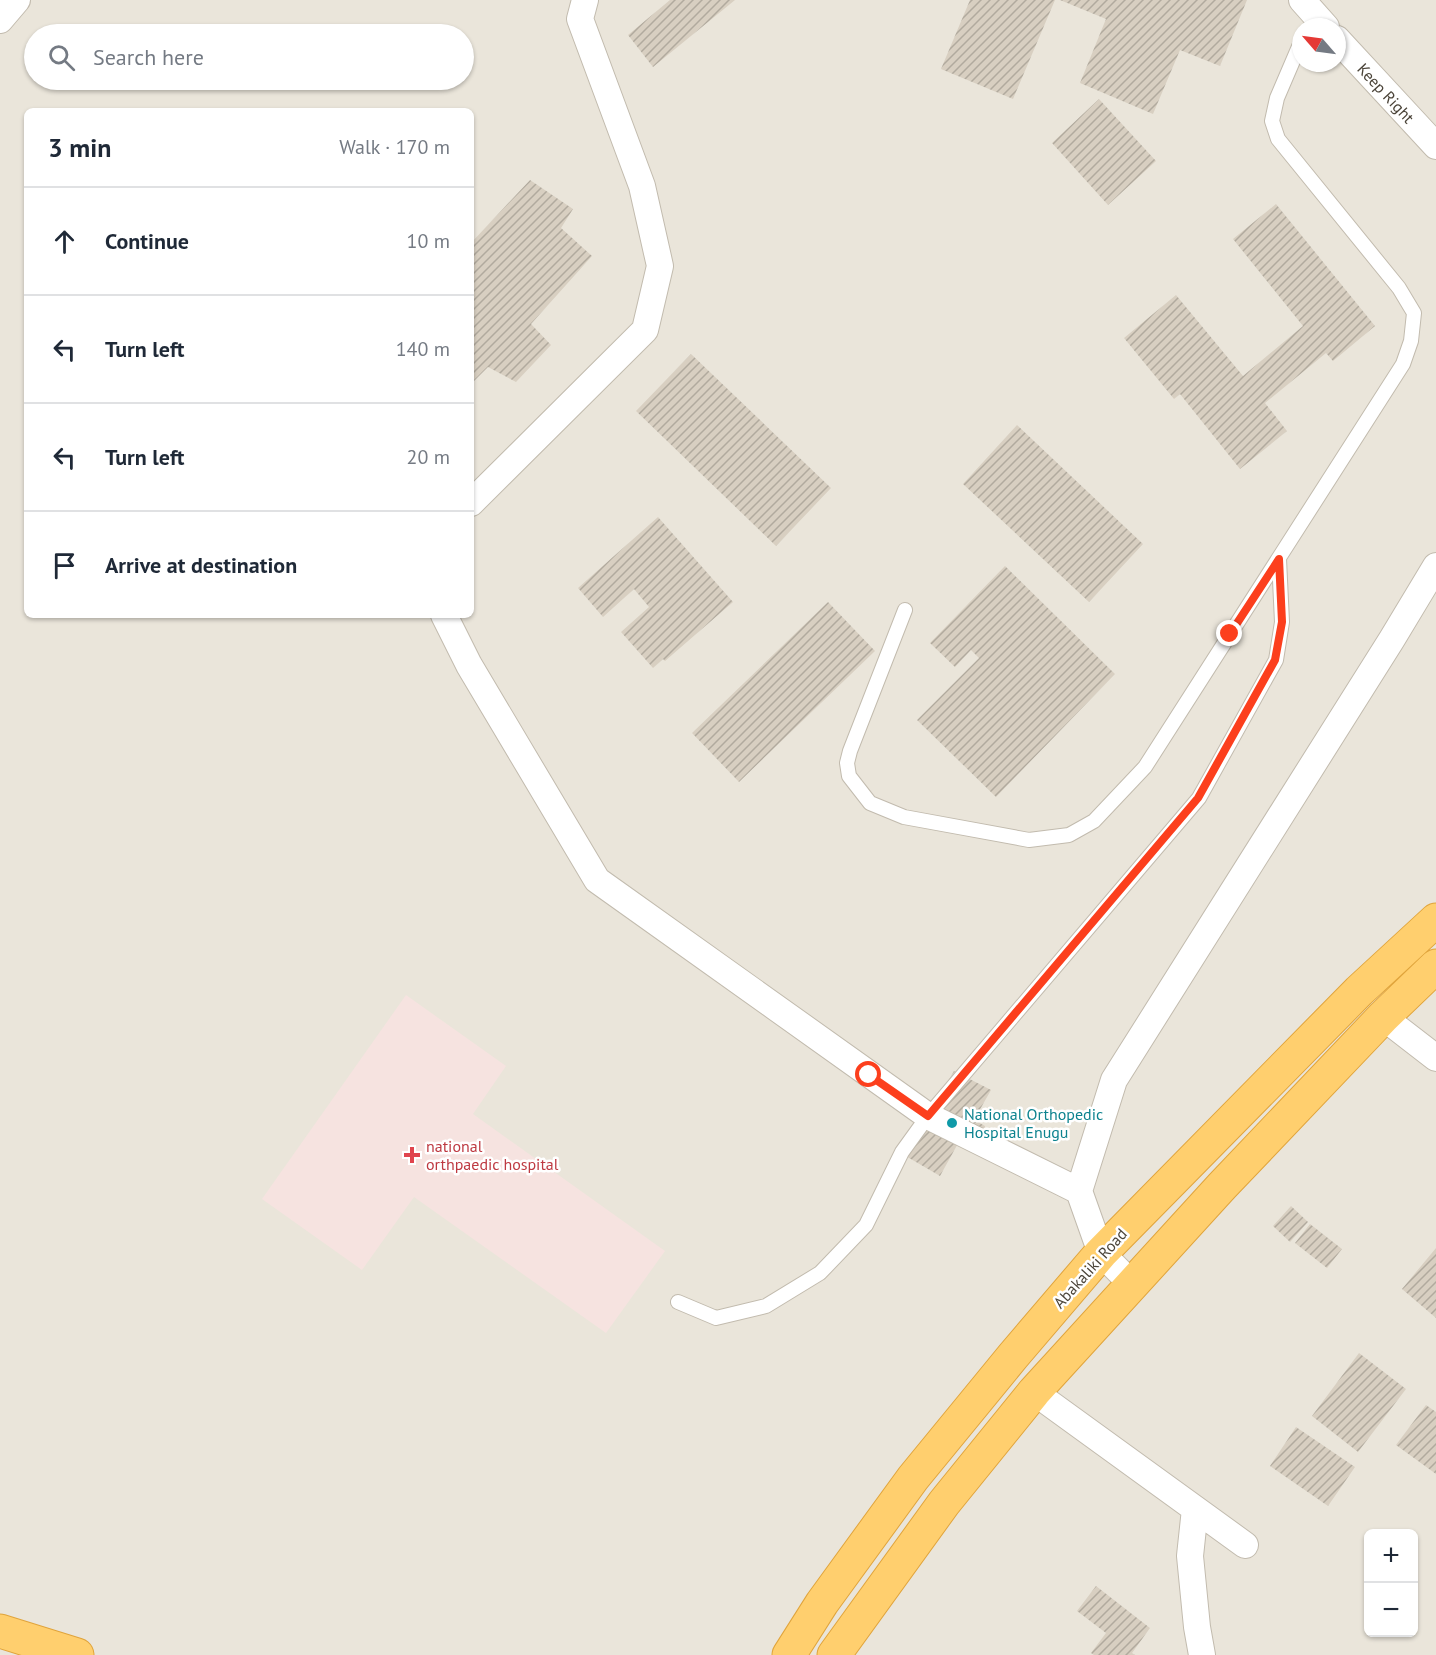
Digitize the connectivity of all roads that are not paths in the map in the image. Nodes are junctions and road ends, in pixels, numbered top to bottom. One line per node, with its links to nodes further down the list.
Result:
1 (16, 0): 3 (street)
2 (585, 0): 7 (street)
3 (0, 20)
4 (1346, 49): 6 (street, Keep Right)
5 (1292, 63): 8 (lane)
6 (1436, 146)
7 (474, 500)
8 (1279, 559): 10 (lane); 16 (lane)
9 (1436, 566): 17 (street)
10 (905, 610)
11 (446, 618): 16 (street)
12 (1436, 920): 18 (highway, Abakaliki Road)
13 (1436, 966): 14 (highway)
14 (1383, 1017): 15 (street); 19 (highway)
15 (1436, 1058)
16 (928, 1116): 17 (street); 20 (lane)
17 (1079, 1191): 18 (street)
18 (1101, 1253): 19 (street); 26 (highway, Abakaliki Road)
19 (1133, 1285): 21 (highway)
20 (678, 1302)
21 (1034, 1392): 22 (street); 27 (highway)
22 (1195, 1509): 23 (street); 28 (street)
23 (1245, 1545)
24 (0, 1631): 25 (highway)
25 (77, 1655)
26 (789, 1655)
27 (834, 1655)
28 (1202, 1655)

